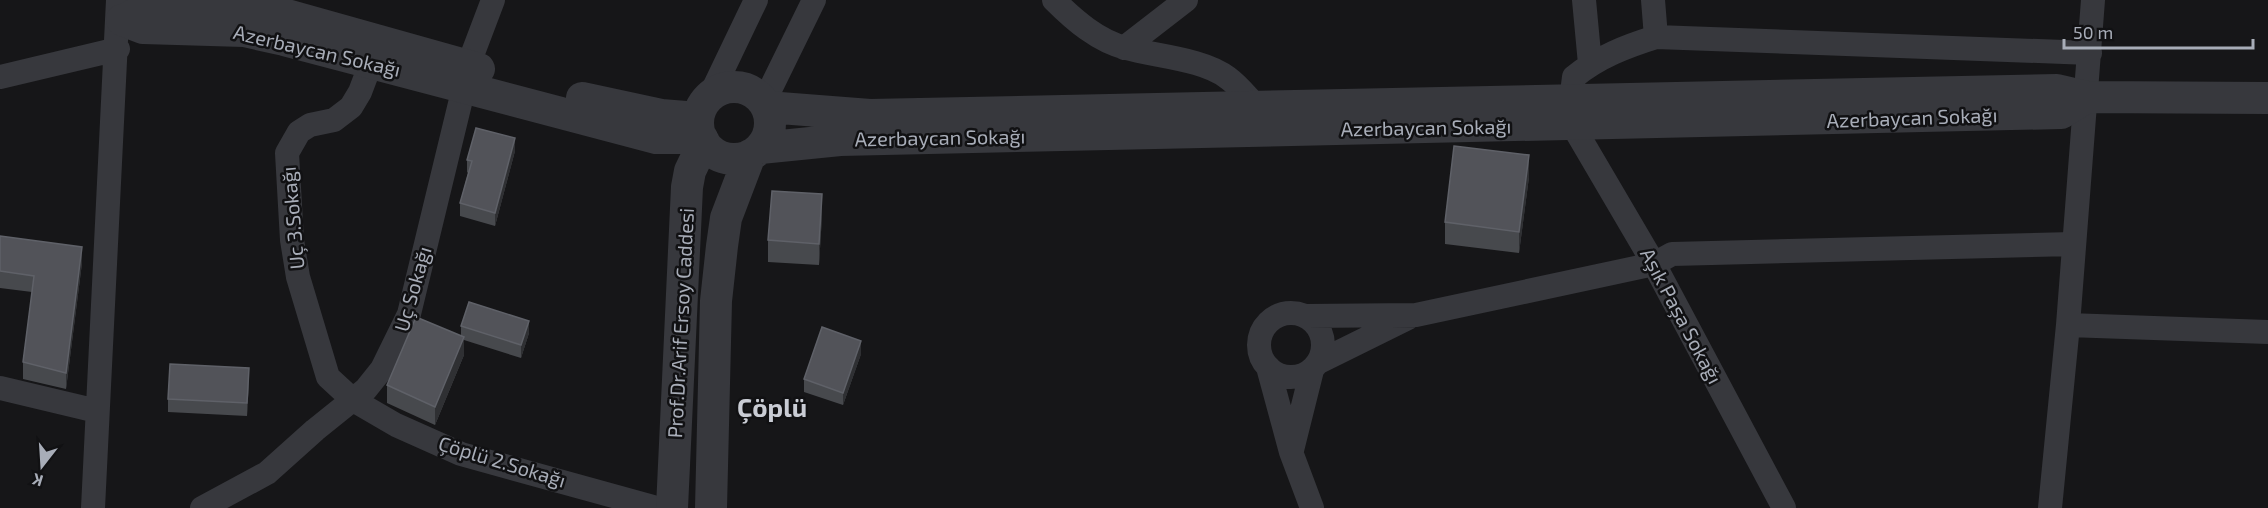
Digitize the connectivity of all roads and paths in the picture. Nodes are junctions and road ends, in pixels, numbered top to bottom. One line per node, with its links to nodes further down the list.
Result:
1 (118, 0): 12 (street)
2 (494, 0): 16 (street, Uç Sokağı)
3 (814, 0): 20 (street)
4 (1054, 0): 11 (street)
5 (1186, 0): 11 (street)
6 (1584, 0): 15 (street)
7 (1653, 0): 10 (street)
8 (2092, 0): 13 (street)
9 (747, 2): 23 (street, Prof.Dr.Arif Ersoy Caddesi)
10 (1656, 37): 13 (street); 15 (street)
11 (1124, 48): 21 (street)
12 (118, 49): 17 (street); 35 (street)
13 (2090, 53): 18 (street)
14 (371, 63): 16 (street, Azerbaycan Sokağı); 16 (street, Azerbaycan Sokağı); 34 (street, Uç 3.Sokağı)
15 (1590, 64): 22 (street)
16 (466, 76): 23 (street, Azerbaycan Sokağı); 34 (street, Uç Sokağı)
17 (0, 77)
18 (2087, 97): 19 (street); 22 (street, Azerbaycan Sokağı); 25 (street)
19 (2268, 98)
20 (765, 104): 21 (street, Azerbaycan Sokağı); 23 (street); 24 (street)
21 (1257, 108): 22 (street, Azerbaycan Sokağı)
22 (1572, 113): 24 (street, Azerbaycan Sokağı); 26 (street, Aşık Paşa Sokağı)
23 (704, 124): 24 (street); 40 (street, Prof.Dr.Arif Ersoy Caddesi)
24 (755, 151): 41 (street, Prof.Dr.Arif Ersoy Caddesi)
25 (2073, 244): 26 (street); 29 (street)
26 (1654, 264): 27 (street); 43 (street, Aşık Paşa Sokağı)
27 (1416, 315): 28 (street); 31 (street)
28 (1307, 316): 31 (street); 32 (street)
29 (2068, 325): 30 (street); 44 (street)
30 (2268, 332)
31 (1315, 366): 32 (street); 36 (street)
32 (1268, 367): 36 (street)
33 (0, 388): 35 (street)
34 (353, 400): 38 (street, Uç Sokağı); 39 (street, Çöplü 2.Sokağı)
35 (97, 411): 37 (street)
36 (1291, 452): 42 (street)
37 (93, 508)
38 (202, 508)
39 (657, 508)
40 (672, 508)
41 (711, 508)
42 (1312, 508)
43 (1784, 508)
44 (2050, 508)

